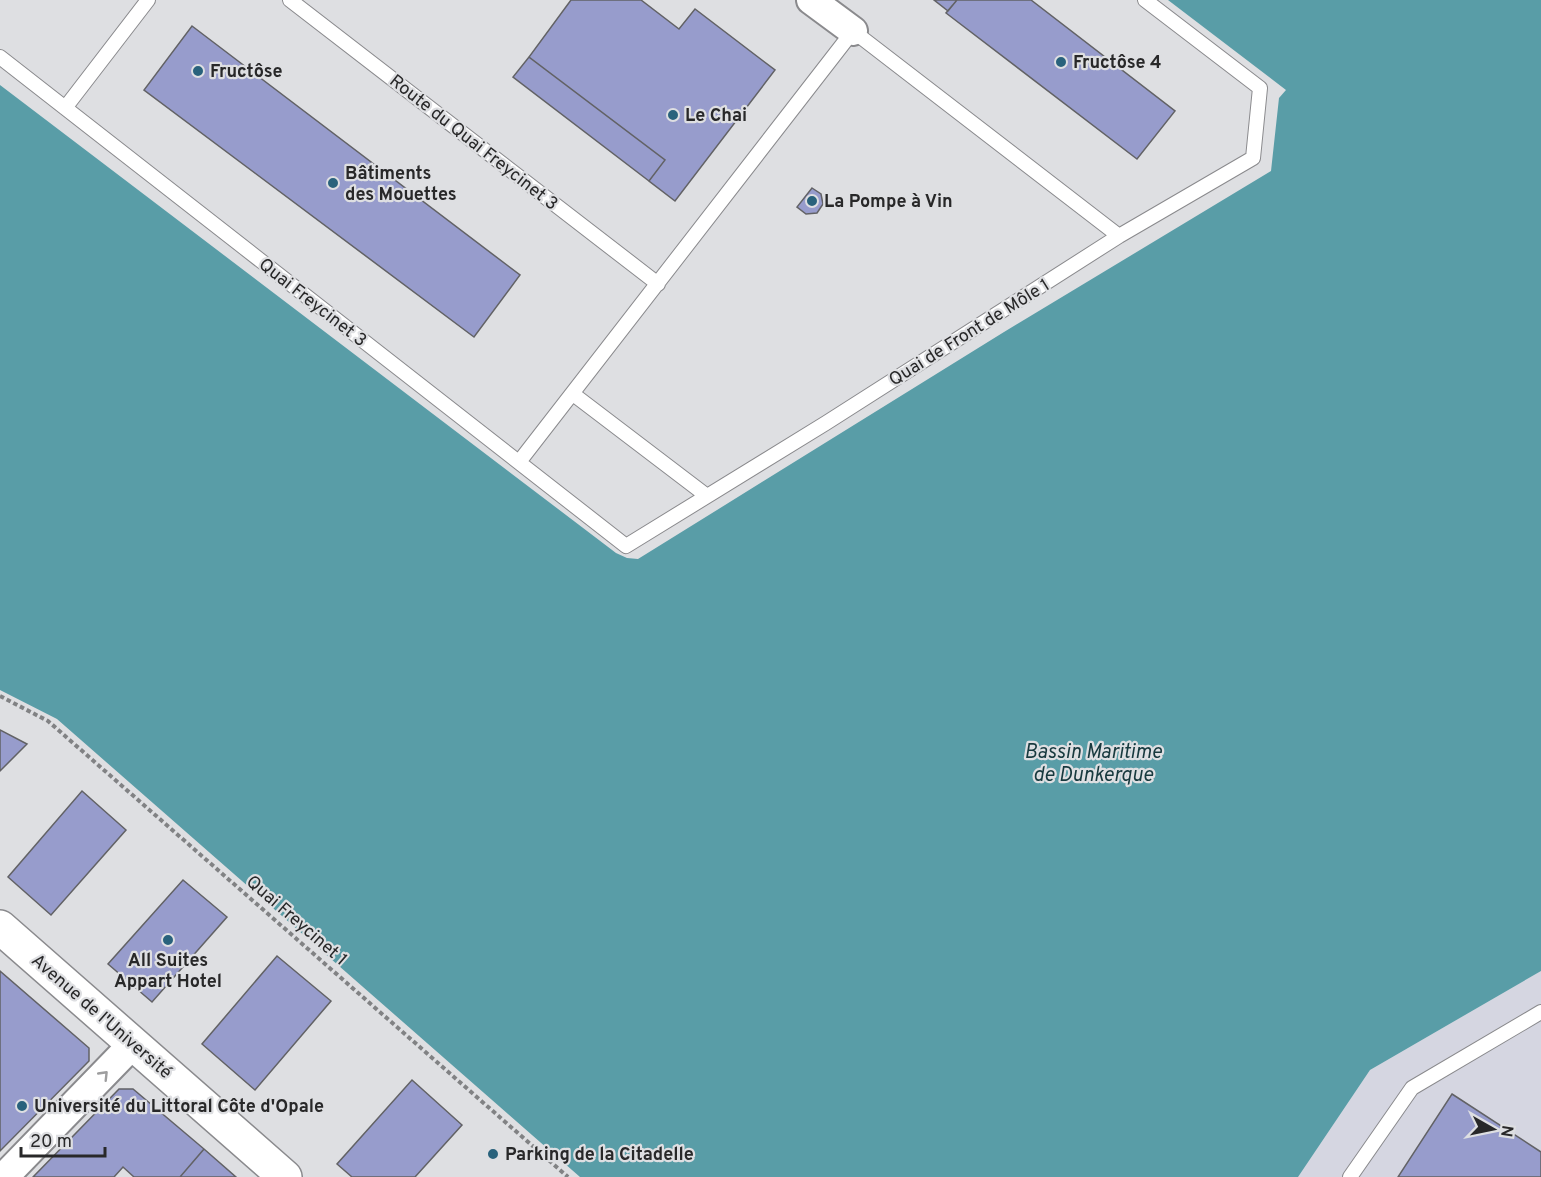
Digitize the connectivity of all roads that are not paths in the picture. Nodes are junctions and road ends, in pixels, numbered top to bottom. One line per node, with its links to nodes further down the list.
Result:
1 (148, 0): 7 (lane)
2 (290, 0): 9 (lane, Route du Quai Freycinet 3)
3 (811, 0): 5 (street)
4 (1145, 0): 8 (lane, Quai de Front de Môle 1)
5 (853, 31): 8 (lane); 9 (lane)
6 (0, 57): 7 (lane, Quai Freycinet 3)
7 (65, 108): 11 (lane, Quai Freycinet 3)
8 (1119, 236): 12 (lane, Quai de Front de Môle 1)
9 (658, 284): 10 (lane)
10 (573, 394): 11 (lane); 12 (lane)
11 (519, 462): 13 (lane, Quai Freycinet 3)
12 (707, 496): 13 (lane, Quai de Front de Môle 1)
13 (627, 546)
14 (0, 927): 16 (street, Avenue de l'Université)
15 (1541, 1012): 19 (lane)
16 (133, 1044): 17 (street, one-way to 16); 18 (street, Avenue de l'Université)
17 (4, 1177)
18 (285, 1177)
19 (1350, 1177)

